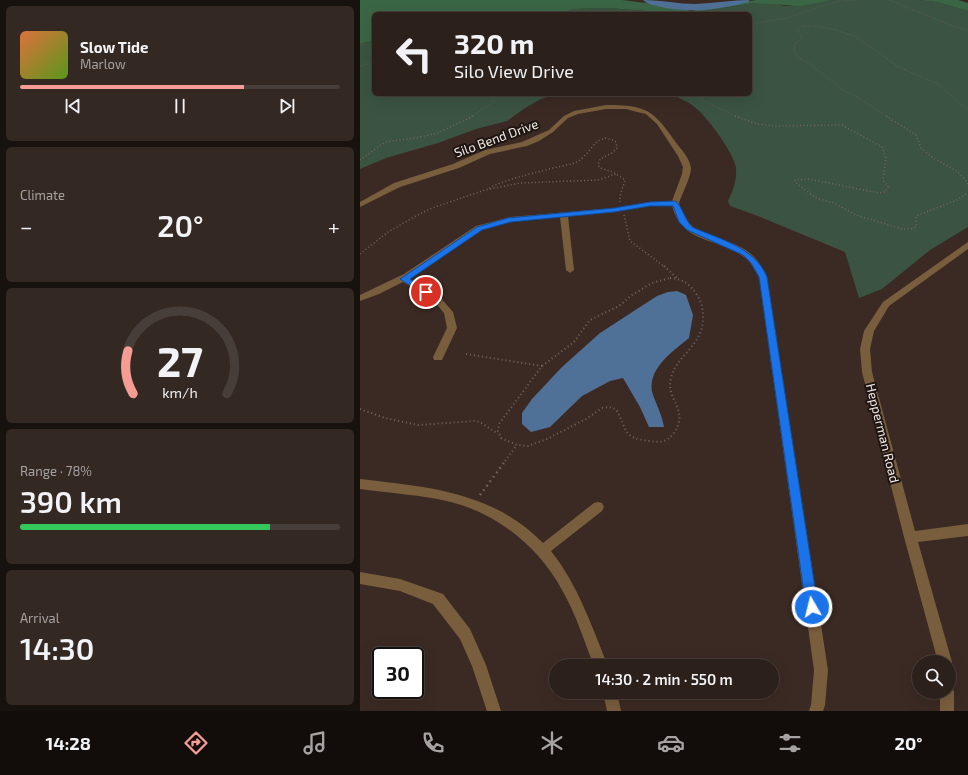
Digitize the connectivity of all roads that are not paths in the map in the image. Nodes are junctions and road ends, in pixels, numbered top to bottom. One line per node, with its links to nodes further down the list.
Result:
1 (675, 203): 2 (street, Silo Bend Drive); 3 (street); 21 (street)
2 (360, 205)
3 (564, 215): 5 (street); 6 (street)
4 (968, 245): 12 (street, Hepperman Road)
5 (570, 270)
6 (404, 279): 7 (street); 8 (street)
7 (360, 298)
8 (438, 357)
9 (360, 484): 13 (street)
10 (598, 507): 13 (street)
11 (968, 530): 12 (street)
12 (910, 537): 15 (street, Hepperman Road)
13 (542, 550): 16 (street)
14 (360, 578): 19 (street)
15 (942, 655)
16 (598, 659)
17 (611, 699): 20 (street)
18 (947, 699): 22 (street)
19 (494, 711)
20 (614, 711)
21 (816, 711)
22 (947, 711)

